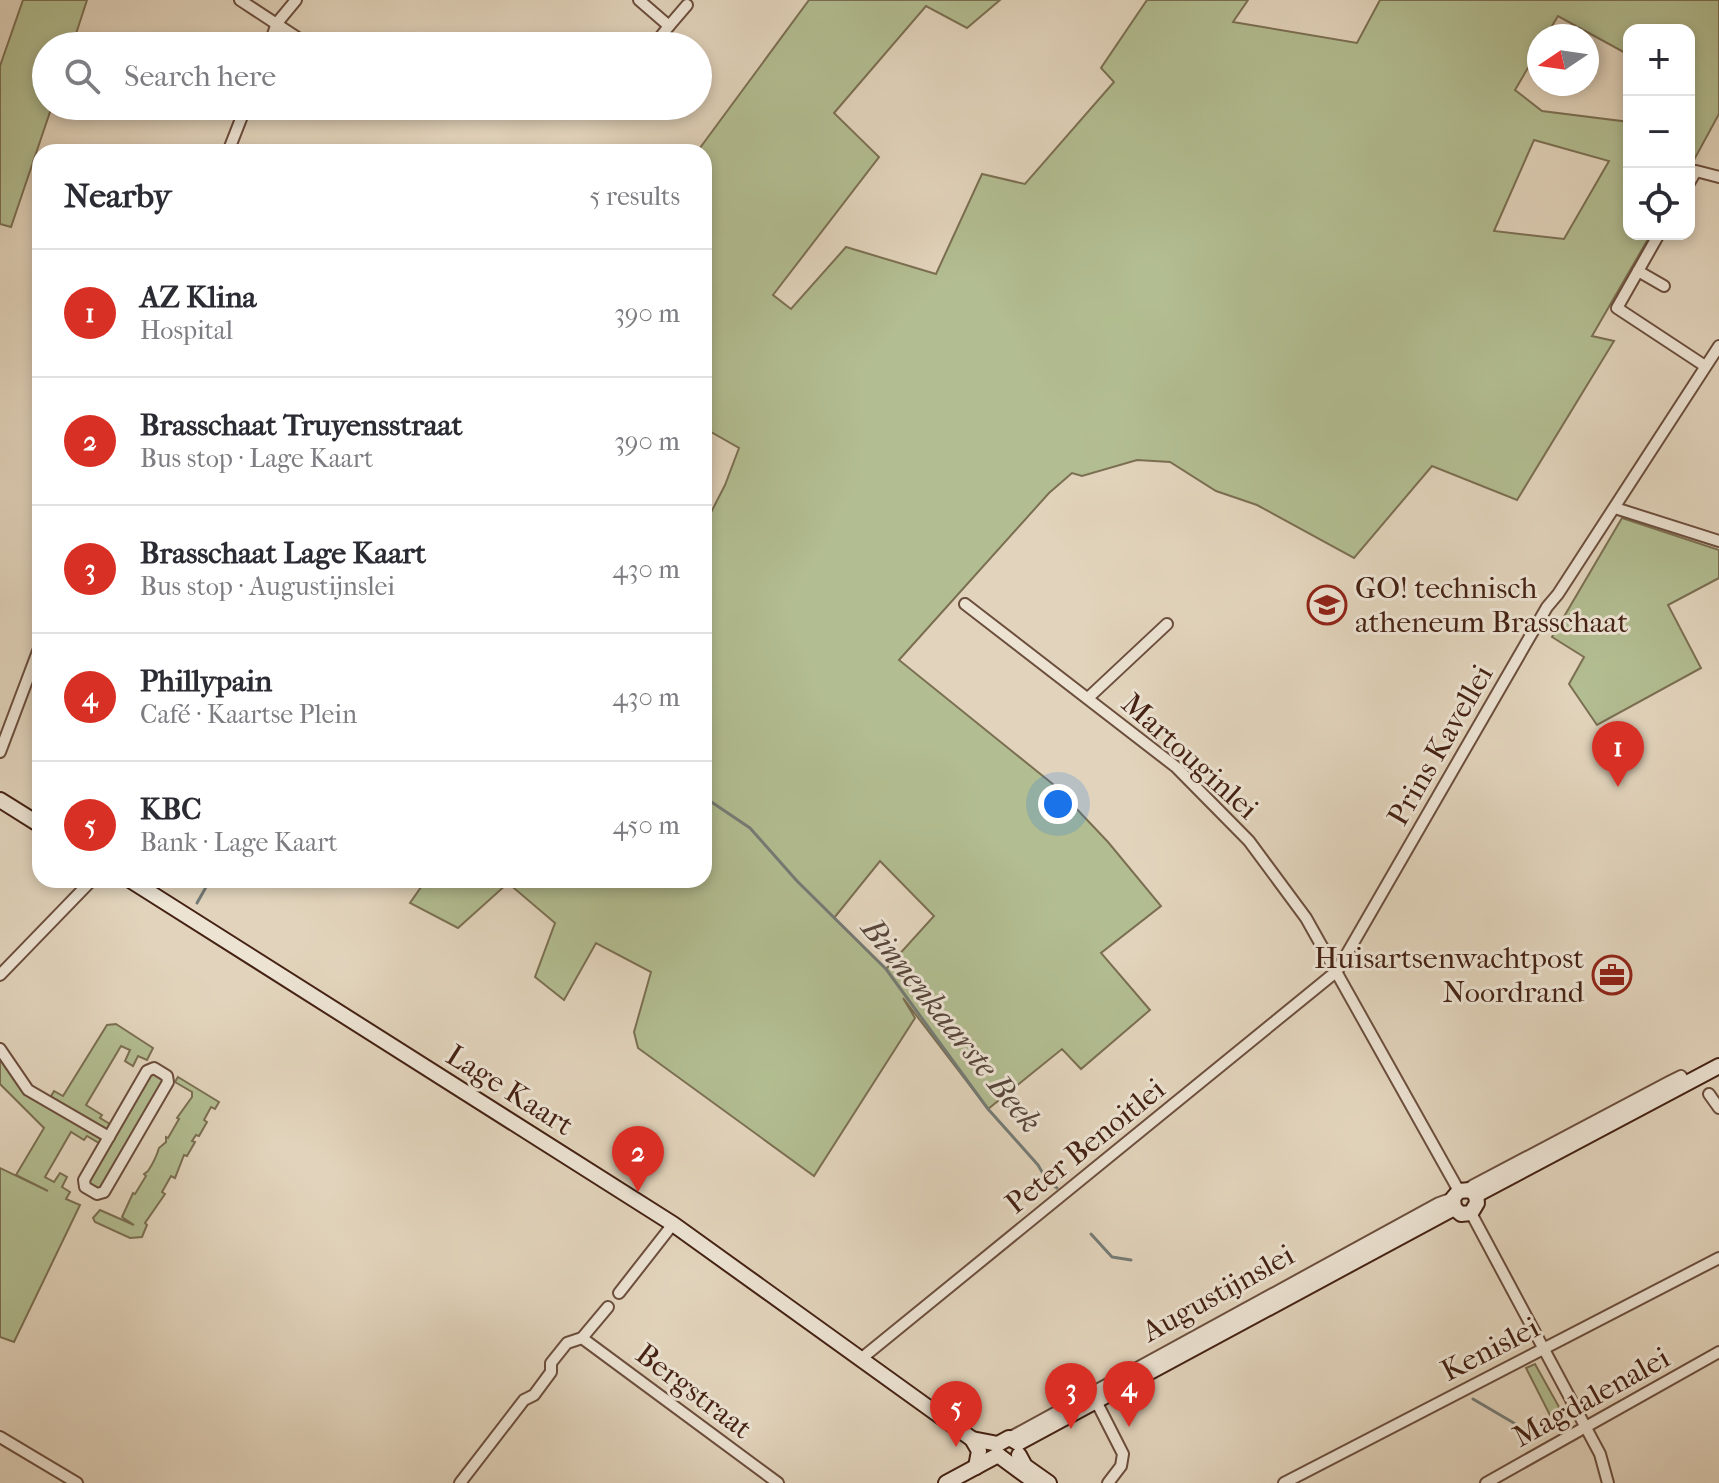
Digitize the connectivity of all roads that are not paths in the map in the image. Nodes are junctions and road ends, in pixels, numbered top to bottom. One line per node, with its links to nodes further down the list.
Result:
1 (240, 0): 5 (street)
2 (296, 0): 5 (street)
3 (639, 0): 6 (street)
4 (687, 5): 6 (street)
5 (277, 23): 7 (street); 8 (street)
6 (669, 26): 9 (street)
7 (274, 32)
8 (290, 32)
9 (664, 32)
10 (241, 120): 11 (street)
11 (231, 144)
12 (1695, 173): 13 (street)
13 (1719, 177)
14 (1656, 240): 15 (street)
15 (1638, 271): 16 (street); 18 (street)
16 (1664, 286)
17 (1719, 346): 18 (street, Prins Kavellei)
18 (1705, 366): 19 (street, Prins Kavellei)
19 (1615, 508): 20 (street); 30 (street, Prins Kavellei)
20 (1719, 541)
21 (965, 604): 24 (street, Martouginlei)
22 (1167, 624): 24 (street)
23 (32, 667): 25 (street)
24 (1088, 698): 30 (street, Martouginlei)
25 (0, 752)
26 (0, 800): 27 (street)
27 (32, 820)
28 (84, 888): 31 (street)
29 (143, 888): 39 (street, Lage Kaart)
30 (1337, 971): 37 (street, Martouginlei); 46 (street, Peter Benoitlei)
31 (0, 975)
32 (0, 1049): 36 (street)
33 (1719, 1066): 37 (street, Augustijnslei)
34 (1709, 1094): 35 (street)
35 (1719, 1108)
36 (109, 1137): 36 (street)
37 (1462, 1196): 38 (street); 47 (street, Augustijnslei); 51 (street, Augustijnslei)
38 (1471, 1213): 44 (street)
39 (673, 1224): 41 (street); 46 (street, Lage Kaart)
40 (1719, 1258): 44 (street, Kenislei)
41 (619, 1293)
42 (608, 1307): 43 (street)
43 (582, 1338): 54 (street); 55 (street, Bergstraat)
44 (1544, 1349): 48 (street); 60 (street, Kenislei)
45 (1719, 1352): 48 (street, Magdalenalei)
46 (862, 1358): 50 (street, Lage Kaart)
47 (1096, 1401): 51 (street, Augustijnslei); 59 (street)
48 (1585, 1427): 61 (street, Magdalenalei); 62 (street)
49 (0, 1437): 53 (street)
50 (972, 1439): 51 (street, Lage Kaart); 52 (street)
51 (1009, 1449): 52 (street); 57 (street, Lage Kaart); 58 (street)
52 (976, 1467): 56 (street)
53 (77, 1483)
54 (460, 1483)
55 (778, 1483)
56 (946, 1483)
57 (1036, 1483)
58 (1049, 1483)
59 (1108, 1483)
60 (1284, 1483)
61 (1486, 1483)
62 (1608, 1483)

